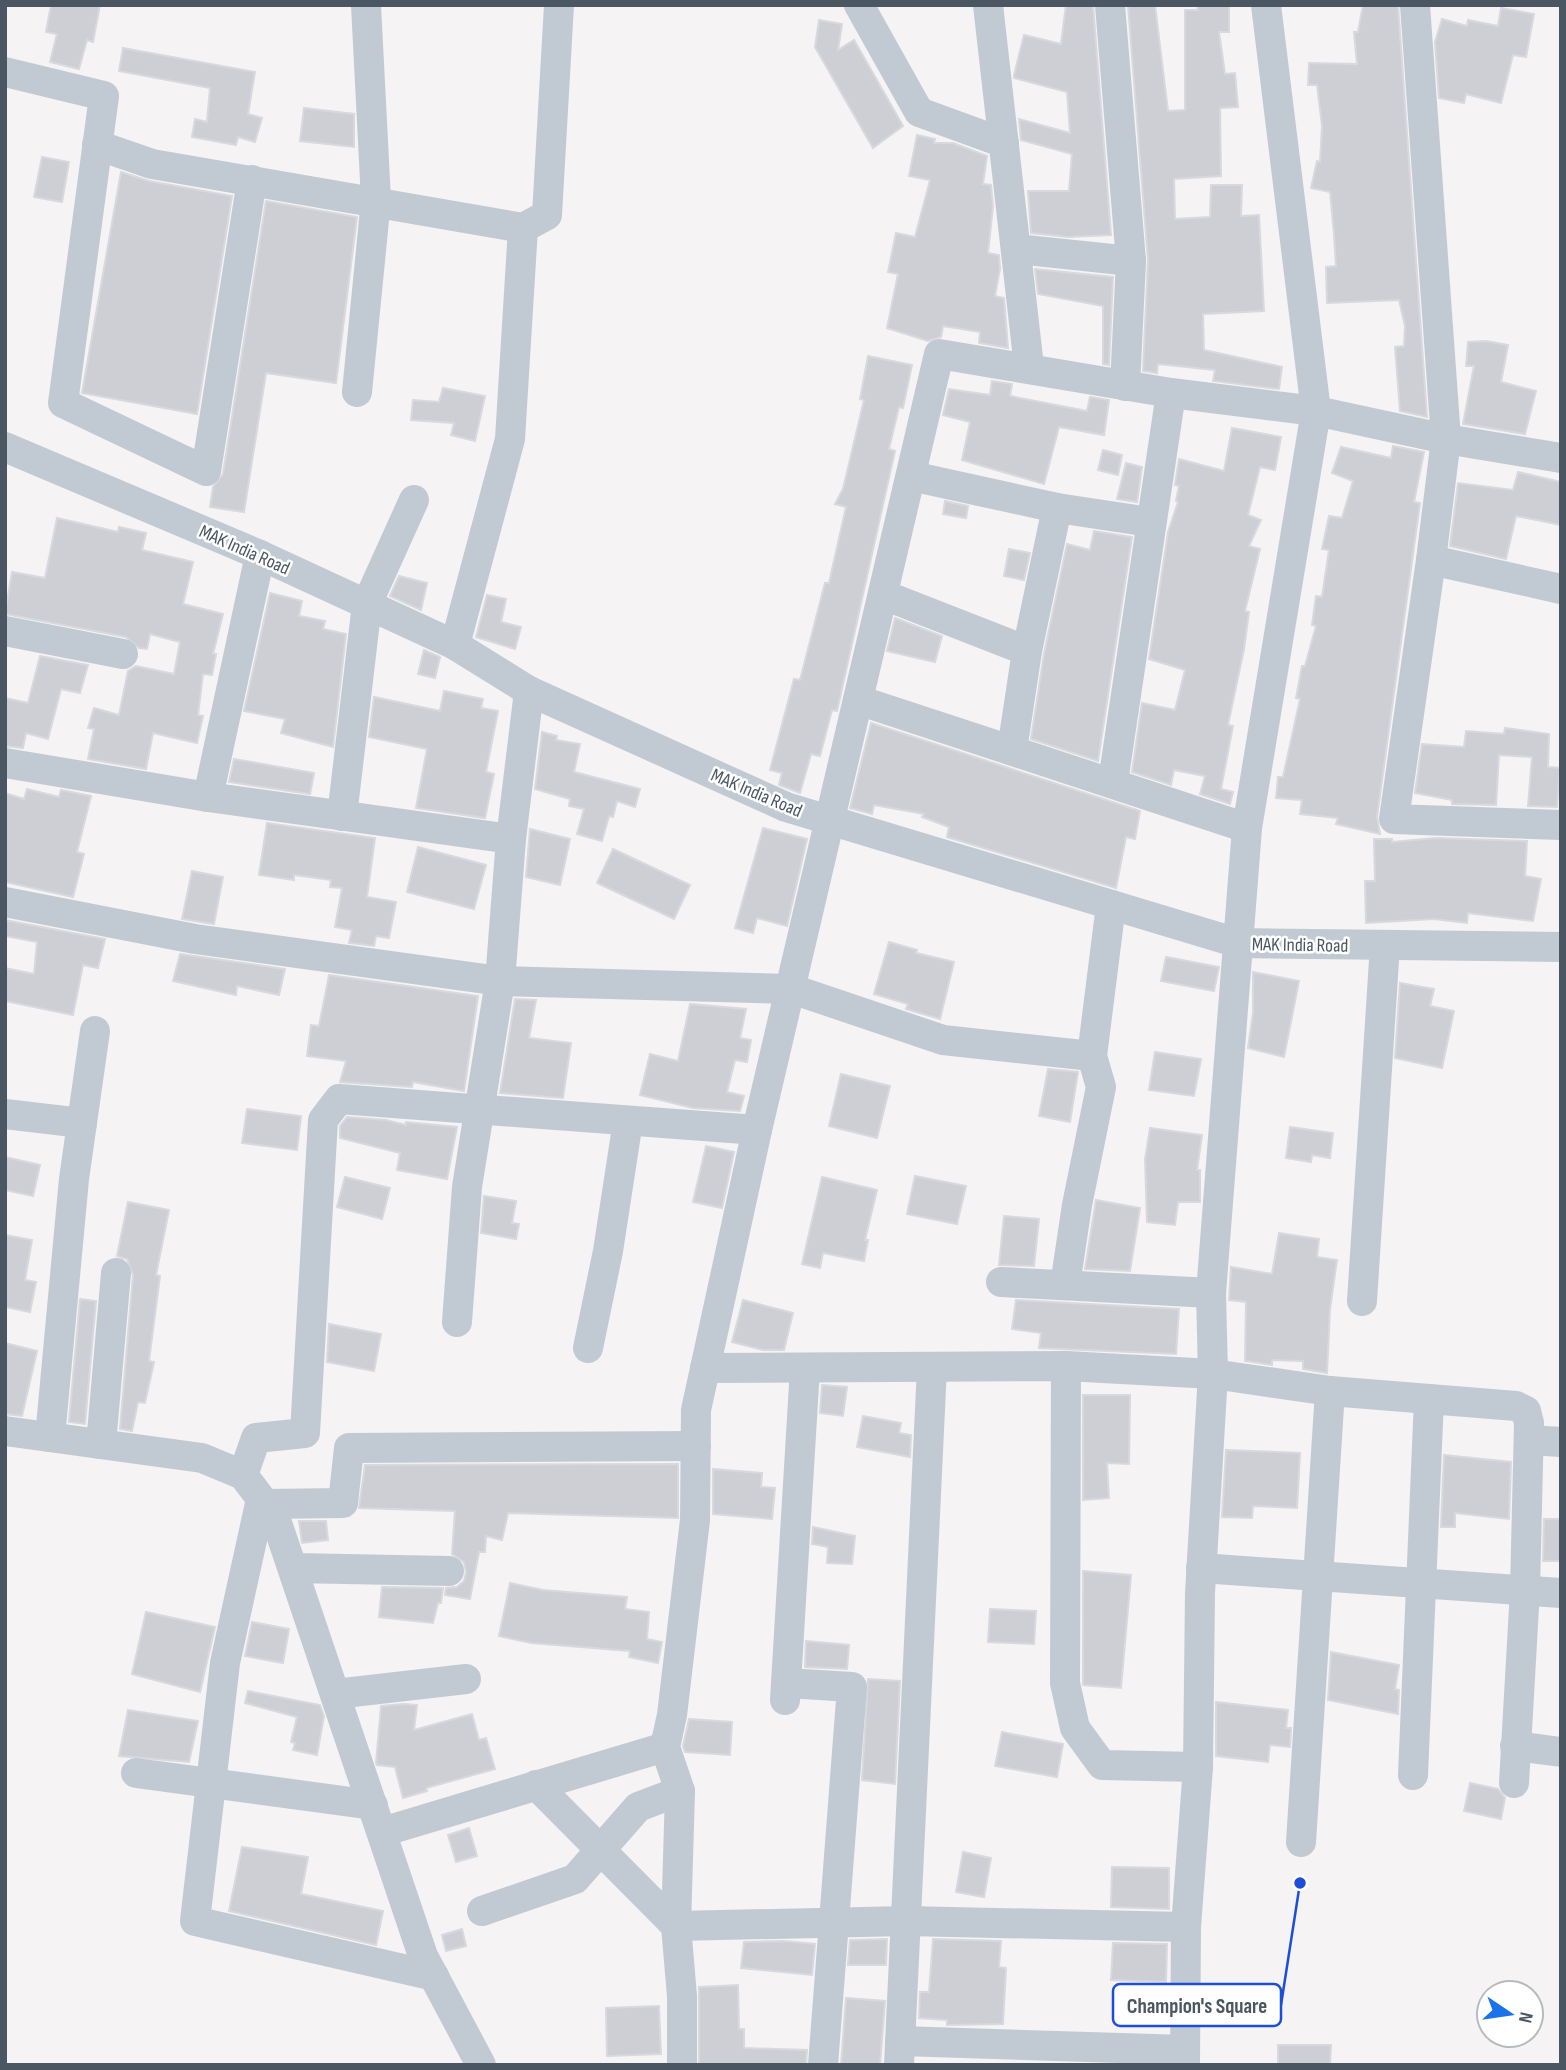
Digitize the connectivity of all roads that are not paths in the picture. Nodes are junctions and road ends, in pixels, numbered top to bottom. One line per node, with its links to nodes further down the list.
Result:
1 (366, 5): 12 (street)
2 (559, 5): 13 (street)
3 (859, 5): 9 (street)
4 (988, 5): 9 (street)
5 (1110, 5): 15 (street)
6 (1266, 5): 20 (street)
7 (1415, 5): 21 (street)
8 (5, 72): 10 (street)
9 (1004, 143): 14 (street)
10 (97, 145): 11 (street); 11 (street)
11 (253, 180): 12 (street)
12 (376, 200): 13 (street); 18 (street)
13 (523, 228): 34 (street)
14 (1016, 249): 15 (street); 16 (street)
15 (1130, 261): 17 (street)
16 (1029, 367): 17 (street); 24 (street)
17 (1125, 386): 19 (street)
18 (357, 392)
19 (1171, 393): 20 (street); 27 (street)
20 (1316, 411): 21 (street); 46 (street)
21 (1446, 439): 23 (street); 29 (street)
22 (6, 454): 28 (street, MAK India Road)
23 (1561, 458)
24 (911, 476): 26 (street); 31 (street)
25 (414, 500): 32 (street)
26 (1057, 509): 27 (street); 35 (street)
27 (1150, 522): 41 (street)
28 (260, 555): 32 (street, MAK India Road); 42 (street)
29 (1431, 560): 30 (street); 45 (street)
30 (1561, 589)
31 (884, 596): 35 (street); 38 (street)
32 (367, 604): 34 (street, MAK India Road); 43 (street)
33 (5, 631): 36 (street)
34 (455, 645): 37 (street, MAK India Road)
35 (1027, 651): 39 (street)
36 (122, 654)
37 (529, 691): 44 (street, MAK India Road); 47 (street)
38 (858, 700): 39 (street); 44 (street)
39 (1012, 750): 41 (street)
40 (5, 763): 42 (street)
41 (1113, 782): 46 (street)
42 (208, 797): 43 (street)
43 (342, 816): 47 (street)
44 (832, 821): 49 (street, MAK India Road); 54 (street)
45 (1561, 825)
46 (1247, 828): 50 (street)
47 (511, 839): 53 (street)
48 (5, 902): 53 (street)
49 (1111, 905): 50 (street, MAK India Road); 56 (street)
50 (1238, 943): 51 (street, MAK India Road); 65 (street)
51 (1385, 944): 52 (street, MAK India Road); 66 (street)
52 (1561, 947)
53 (500, 981): 54 (street); 57 (street)
54 (792, 989): 56 (street); 61 (street)
55 (95, 1031): 60 (street)
56 (1092, 1056): 64 (street)
57 (480, 1111): 59 (street); 67 (street); 82 (street)
58 (5, 1114): 60 (street)
59 (628, 1121): 61 (street); 68 (street)
60 (82, 1123): 77 (street)
61 (757, 1130): 71 (street)
62 (116, 1273): 80 (street)
63 (1001, 1282): 64 (street)
64 (1065, 1285): 65 (street)
65 (1211, 1293): 73 (street)
66 (1362, 1301)
67 (457, 1322)
68 (588, 1348)
69 (1066, 1366): 70 (street); 73 (street); 96 (street)
70 (932, 1367): 72 (street); 109 (street)
71 (705, 1368): 72 (street); 81 (street)
72 (806, 1368): 110 (street)
73 (1213, 1374): 74 (street); 85 (street)
74 (1330, 1391): 75 (street); 87 (street)
75 (1429, 1399): 78 (street); 88 (street)
76 (5, 1431): 77 (street)
77 (50, 1437): 80 (street)
78 (1529, 1440): 79 (street); 89 (street)
79 (1561, 1442)
80 (101, 1444): 82 (street)
81 (696, 1446): 83 (street); 94 (street)
82 (243, 1475): 83 (street)
83 (263, 1501): 84 (street); 99 (street)
84 (293, 1568): 86 (street); 92 (street)
85 (1201, 1568): 87 (street); 96 (street)
86 (449, 1571)
87 (1319, 1576): 88 (street); 104 (street)
88 (1422, 1583): 89 (street); 98 (street)
89 (1525, 1590): 90 (street); 93 (street)
90 (1561, 1593)
91 (466, 1679): 92 (street)
92 (335, 1694): 103 (street)
93 (1515, 1745): 95 (street); 100 (street)
94 (665, 1747): 101 (street); 102 (street)
95 (1561, 1752)
96 (1198, 1767): 112 (street)
97 (136, 1773): 99 (street)
98 (1413, 1774)
99 (211, 1783): 103 (street); 113 (street)
100 (1514, 1783)
101 (536, 1785): 103 (street); 105 (street)
102 (680, 1791): 105 (street); 111 (street)
103 (377, 1819): 113 (street)
104 (1301, 1842)
105 (600, 1850): 106 (street); 107 (street)
106 (575, 1879): 107 (street); 108 (street)
107 (638, 1888): 111 (street)
108 (482, 1911)
109 (906, 1921): 110 (street); 112 (street); 114 (street)
110 (834, 1923): 111 (street); 118 (street)
111 (676, 1926): 117 (street)
112 (1186, 1927): 115 (street)
113 (434, 1976): 116 (street)
114 (900, 2053): 115 (street)
115 (1185, 2057)
116 (481, 2065)
117 (682, 2065)
118 (823, 2065)

